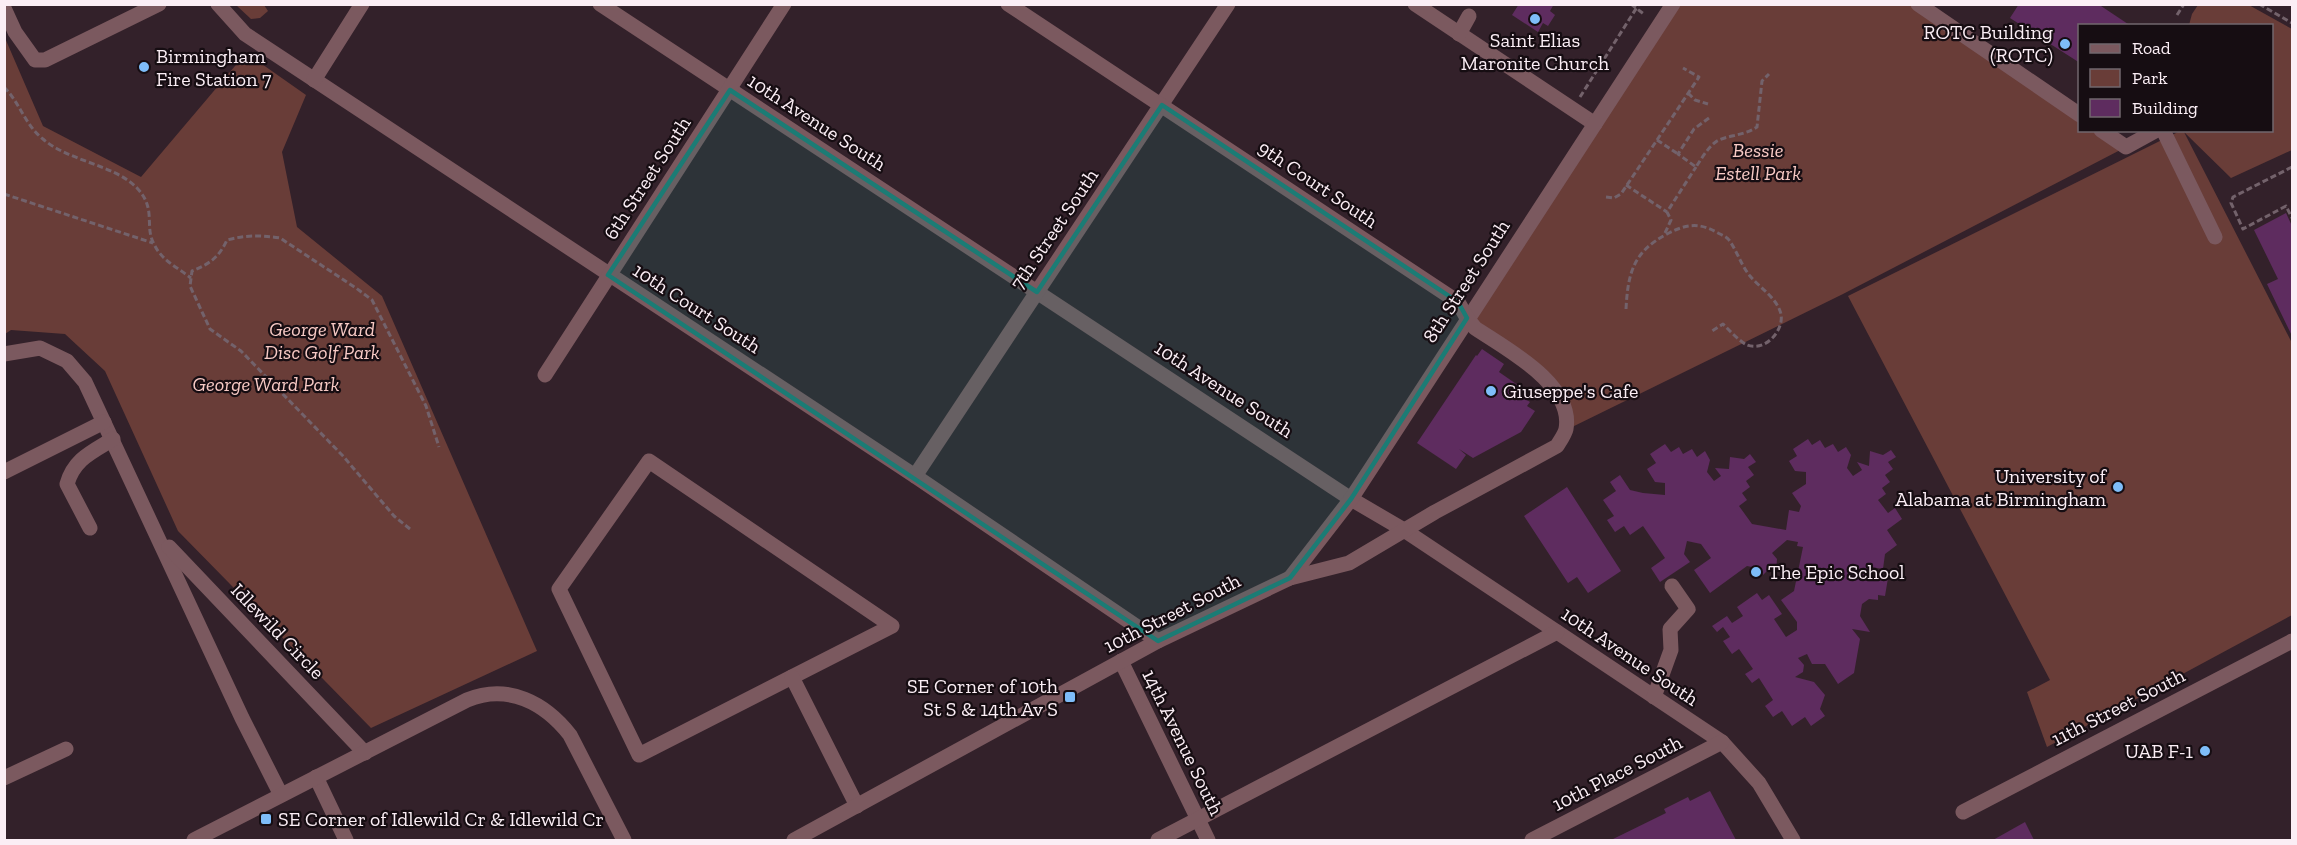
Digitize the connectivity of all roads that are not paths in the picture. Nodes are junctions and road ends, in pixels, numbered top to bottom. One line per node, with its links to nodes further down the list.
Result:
1 (159, 4): 11 (street)
2 (218, 4): 14 (street, 10th Court South)
3 (362, 4): 14 (street)
4 (600, 4): 15 (street, 10th Avenue South)
5 (784, 4): 15 (street, 6th Street South)
6 (1008, 4): 16 (street, 9th Court South)
7 (1228, 4): 16 (street, 7th Street South)
8 (1415, 4): 13 (street)
9 (1673, 4): 18 (street, 8th Street South)
10 (1918, 4): 17 (street)
11 (4, 8)
12 (1470, 16): 13 (street)
13 (1459, 34): 18 (street)
14 (314, 80): 23 (street, 10th Court South)
15 (730, 90): 23 (street, 6th Street South); 24 (street, 10th Avenue South)
16 (1162, 105): 24 (street, 7th Street South); 25 (street, 9th Court South)
17 (2078, 115)
18 (1595, 124): 25 (street, 8th Street South)
19 (2104, 132): 20 (street)
20 (2153, 132)
21 (2164, 132): 22 (street)
22 (2215, 237)
23 (608, 275): 27 (street, 6th Street South); 32 (street, 10th Court South)
24 (1037, 292): 32 (street, 7th Street South); 33 (street, 10th Avenue South)
25 (1467, 318): 29 (street, 9th Court South); 33 (street, 8th Street South)
26 (4, 354): 28 (street, Idlewild Circle)
27 (545, 375)
28 (104, 422): 30 (street, Idlewild Circle); 31 (street)
29 (1566, 430): 35 (street, 10th Street South)
30 (113, 439): 34 (street); 36 (street, Idlewild Circle)
31 (4, 472)
32 (915, 476): 40 (street, 10th Court South)
33 (1351, 499): 35 (street, 10th Avenue South); 37 (street, 8th Street South)
34 (90, 528)
35 (1404, 530): 37 (street, 10th Street South); 39 (street, 10th Avenue South)
36 (160, 538): 47 (street, Idlewild Circle); 50 (street, Idlewild Circle)
37 (1290, 578): 40 (street, 10th Street South)
38 (1672, 586): 44 (street)
39 (1557, 632): 44 (street, 10th Avenue South); 53 (street)
40 (1158, 640): 42 (street, 10th Street South)
41 (2292, 641): 52 (street, 11th Street South)
42 (1121, 661): 51 (street, 10th Street South); 53 (street, 14th Avenue South)
43 (792, 677): 43 (street); 51 (street)
44 (1654, 697): 45 (street, 10th Avenue South)
45 (1722, 742): 60 (street, 10th Place South); 61 (street, 10th Avenue South)
46 (66, 749): 49 (street)
47 (365, 753): 48 (street); 56 (street)
48 (316, 777): 50 (street); 55 (street)
49 (4, 778)
50 (281, 795): 54 (street)
51 (856, 806): 57 (street, 10th Street South)
52 (1963, 812)
53 (1198, 820): 58 (street); 59 (street, 14th Avenue South)
54 (194, 840)
55 (346, 840)
56 (624, 840)
57 (797, 840)
58 (1158, 840)
59 (1208, 840)
60 (1532, 840)
61 (1793, 840)

